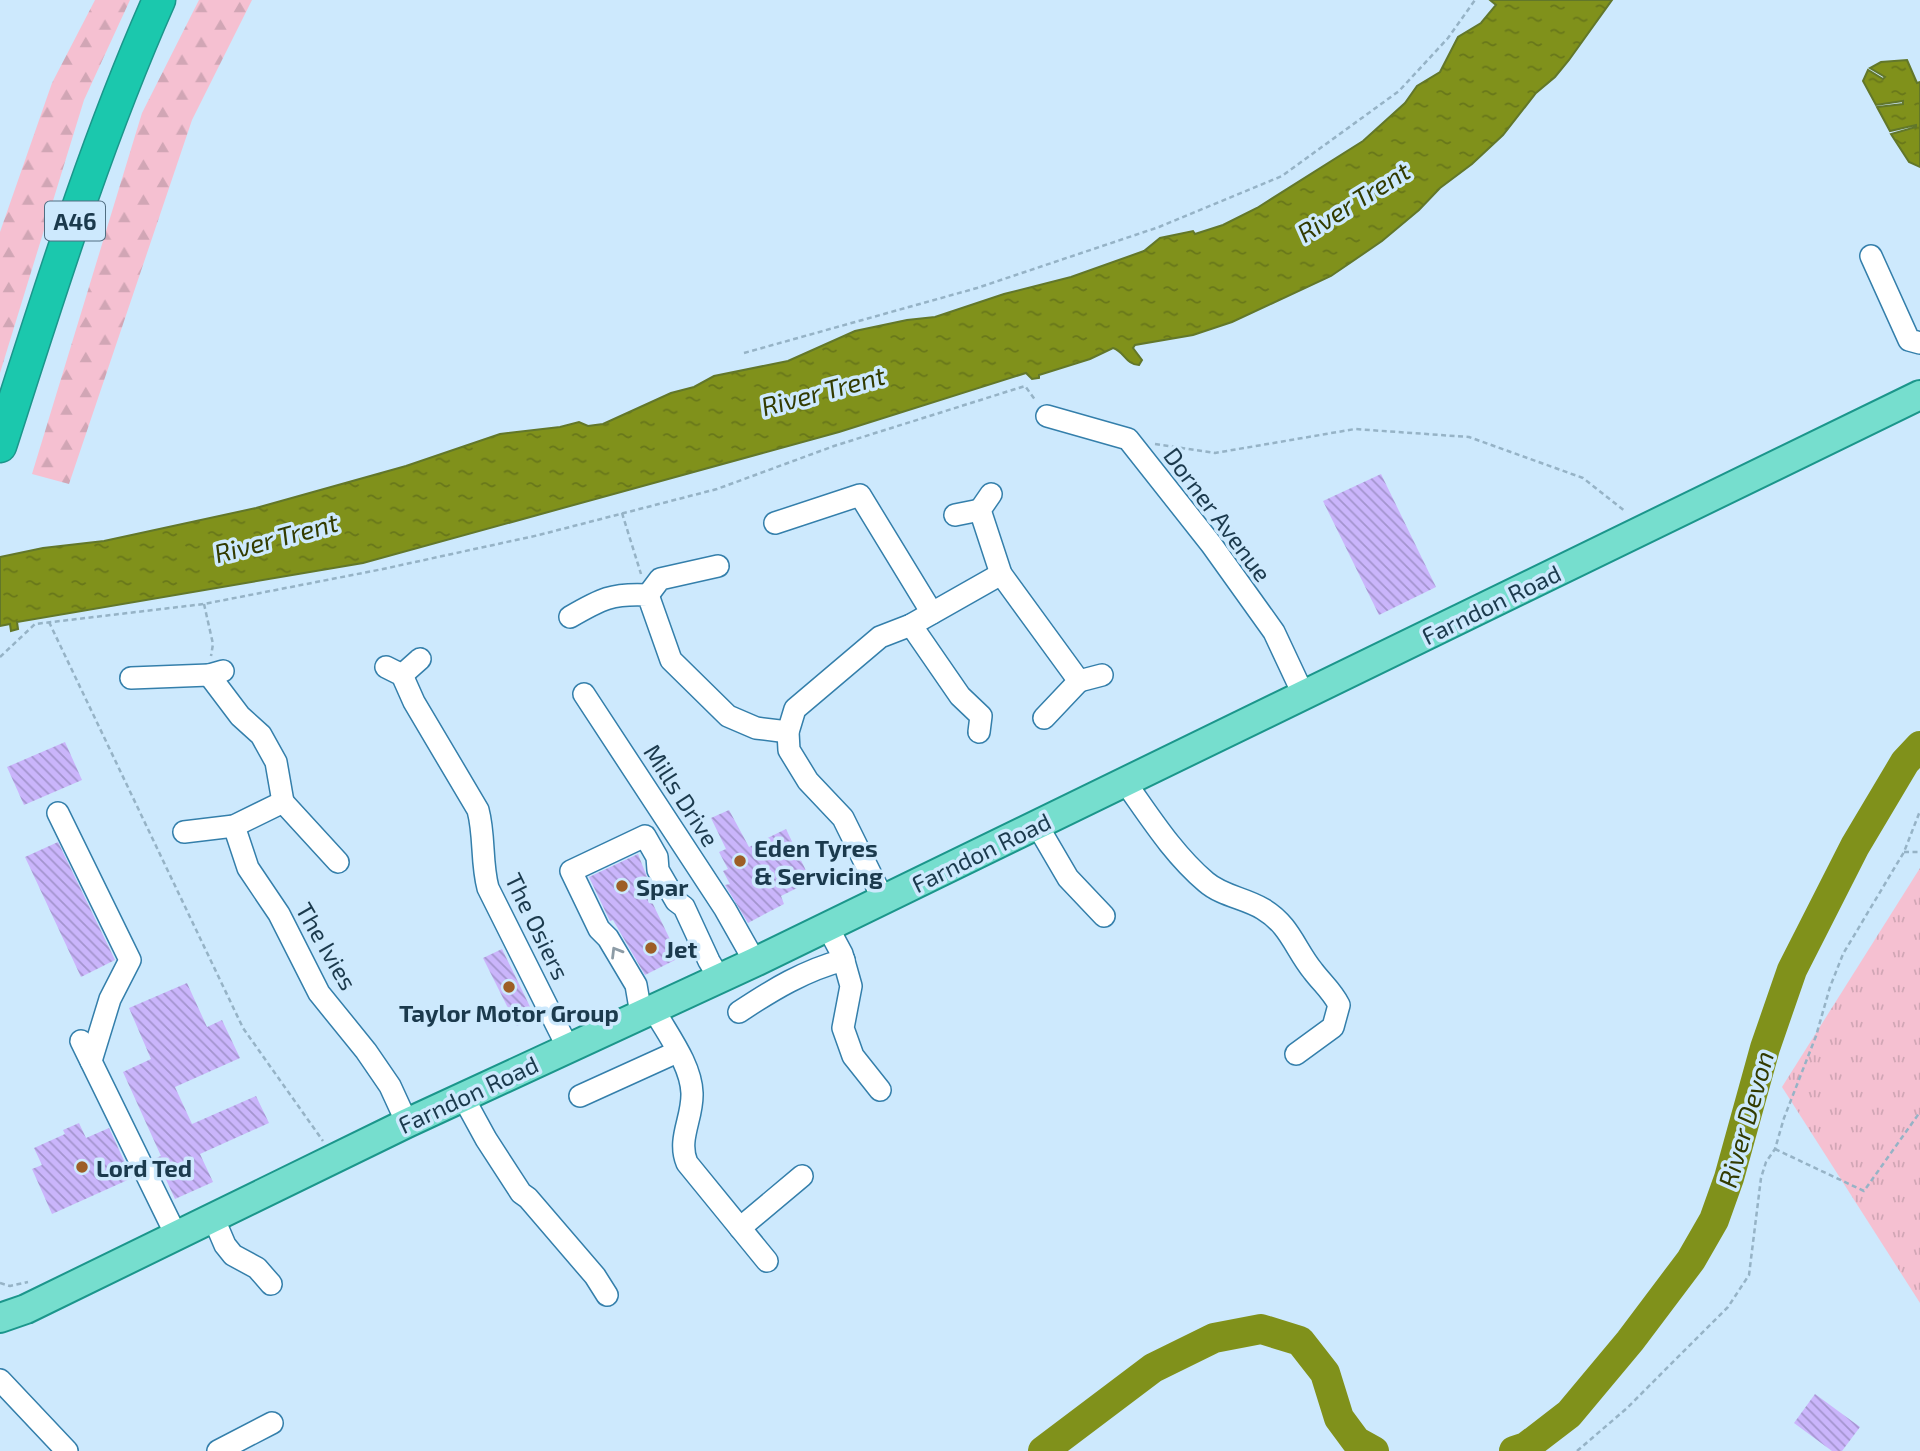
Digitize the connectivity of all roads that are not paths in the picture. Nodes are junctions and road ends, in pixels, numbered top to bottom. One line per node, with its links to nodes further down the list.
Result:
1 (159, 0): 6 (highway, A46)
2 (1871, 256): 3 (street)
3 (1920, 343)
4 (1920, 395): 20 (main road, Farndon Road)
5 (1047, 416): 20 (street, Dorner Avenue)
6 (0, 446)
7 (955, 515): 10 (street)
8 (775, 523): 12 (street)
9 (718, 566): 11 (street)
10 (1001, 574): 12 (street); 18 (street)
11 (648, 595): 13 (street); 23 (street)
12 (932, 613): 14 (street)
13 (570, 617)
14 (911, 625): 21 (street); 23 (street)
15 (420, 659): 40 (street, The Osiers)
16 (1102, 676): 18 (street)
17 (131, 678): 25 (street)
18 (1079, 681): 22 (street)
19 (584, 694): 35 (street, Mills Drive)
20 (1304, 696): 24 (main road, Farndon Road)
21 (984, 718)
22 (1044, 718)
23 (789, 732): 31 (street)
24 (1125, 782): 27 (main road, Farndon Road); 42 (street)
25 (283, 802): 28 (street); 30 (street)
26 (58, 813): 43 (street)
27 (1037, 825): 31 (main road, Farndon Road); 32 (street)
28 (234, 826): 29 (street); 47 (street, The Ivies)
29 (184, 832)
30 (338, 862)
31 (883, 899): 33 (main road, Farndon Road)
32 (1104, 916)
33 (827, 926): 34 (street); 35 (main road, Farndon Road)
34 (844, 960): 38 (street); 44 (street)
35 (755, 961): 36 (main road, Farndon Road)
36 (719, 978): 37 (main road, Farndon Road); 37 (street, one-way to 36)
37 (647, 1011): 40 (main road, Farndon Road); 41 (street)
38 (739, 1012)
39 (81, 1041): 43 (street)
40 (568, 1048): 46 (main road, Farndon Road)
41 (677, 1052): 45 (street); 50 (street)
42 (1296, 1054)
43 (91, 1061): 51 (street)
44 (880, 1090)
45 (580, 1096)
46 (463, 1097): 47 (main road, Farndon Road); 54 (street)
47 (407, 1123): 49 (main road, Farndon Road)
48 (802, 1176): 50 (street)
49 (213, 1217): 51 (main road, Farndon Road); 53 (street)
50 (740, 1228): 52 (street)
51 (176, 1235): 55 (main road, Farndon Road)
52 (767, 1261)
53 (271, 1284)
54 (607, 1295)
55 (0, 1318)
56 (0, 1380): 58 (street)
57 (272, 1423): 59 (street)
58 (67, 1451)
59 (218, 1451)

